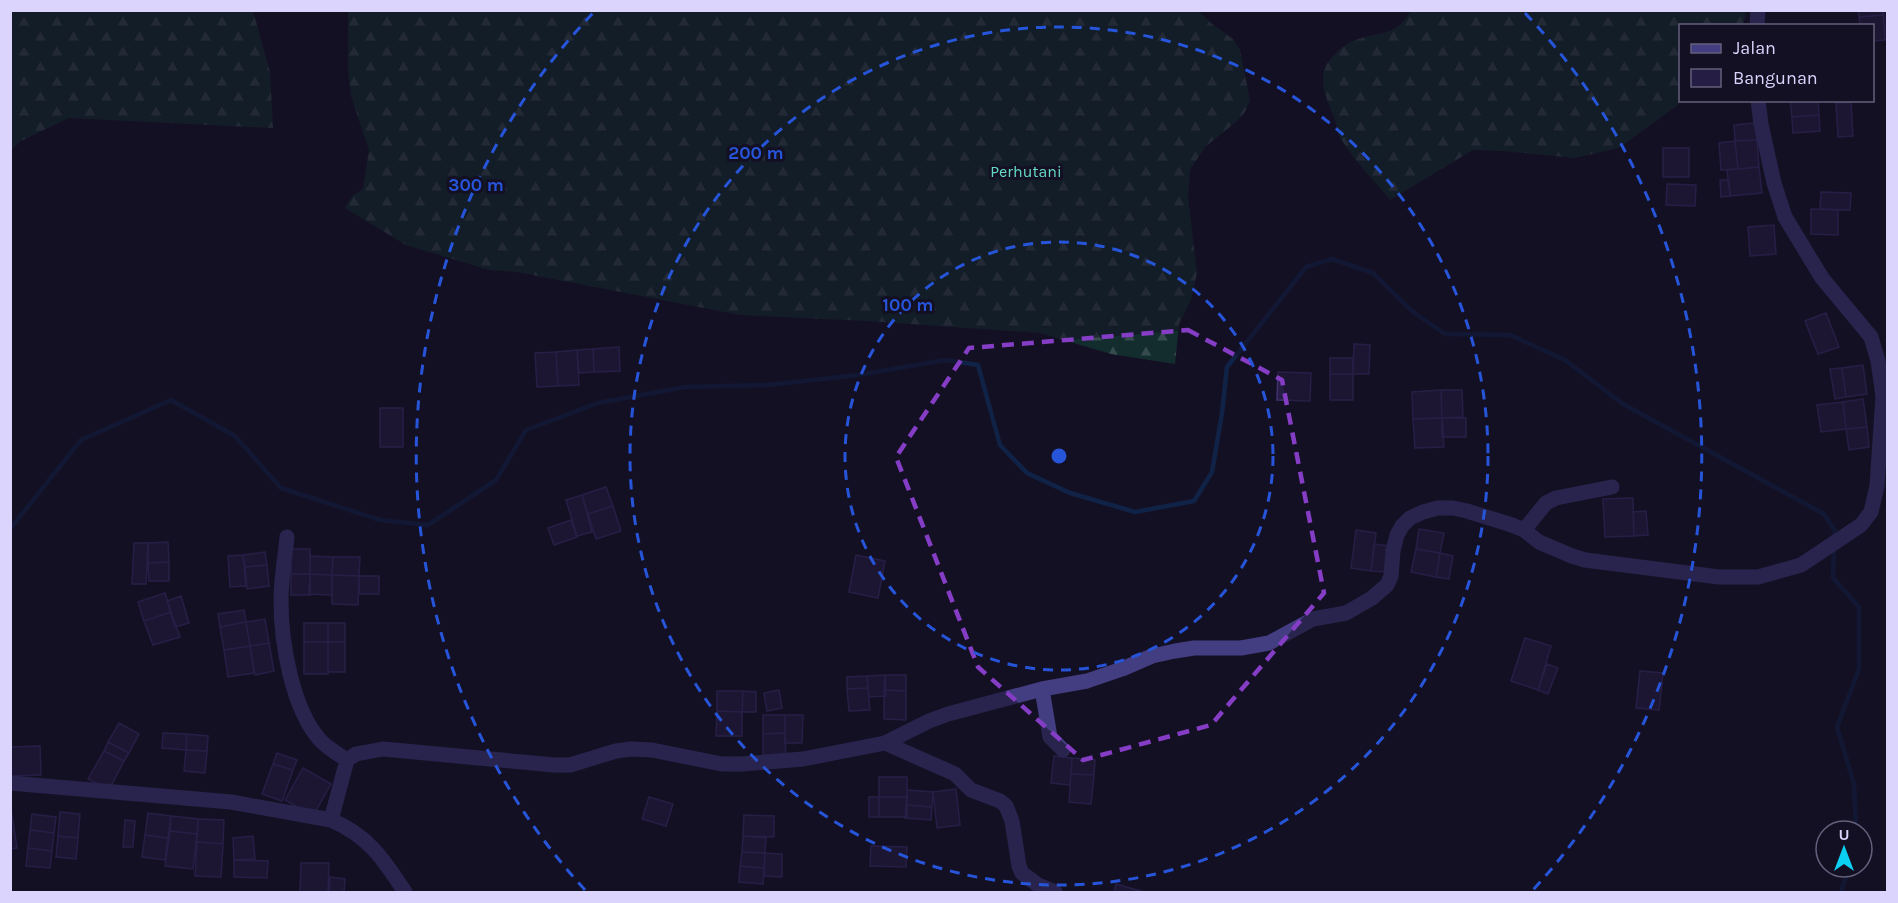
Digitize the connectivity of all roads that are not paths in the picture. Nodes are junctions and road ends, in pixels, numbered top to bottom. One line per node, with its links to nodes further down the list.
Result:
1 (1758, 102): 3 (street)
2 (1612, 487): 3 (street)
3 (1524, 530): 5 (street)
4 (286, 537): 8 (street)
5 (1042, 689): 6 (street); 7 (street)
6 (885, 743): 8 (street); 12 (street)
7 (1063, 750)
8 (347, 760): 10 (street)
9 (10, 783): 10 (street)
10 (331, 820): 11 (street)
11 (405, 892)
12 (1056, 892)

